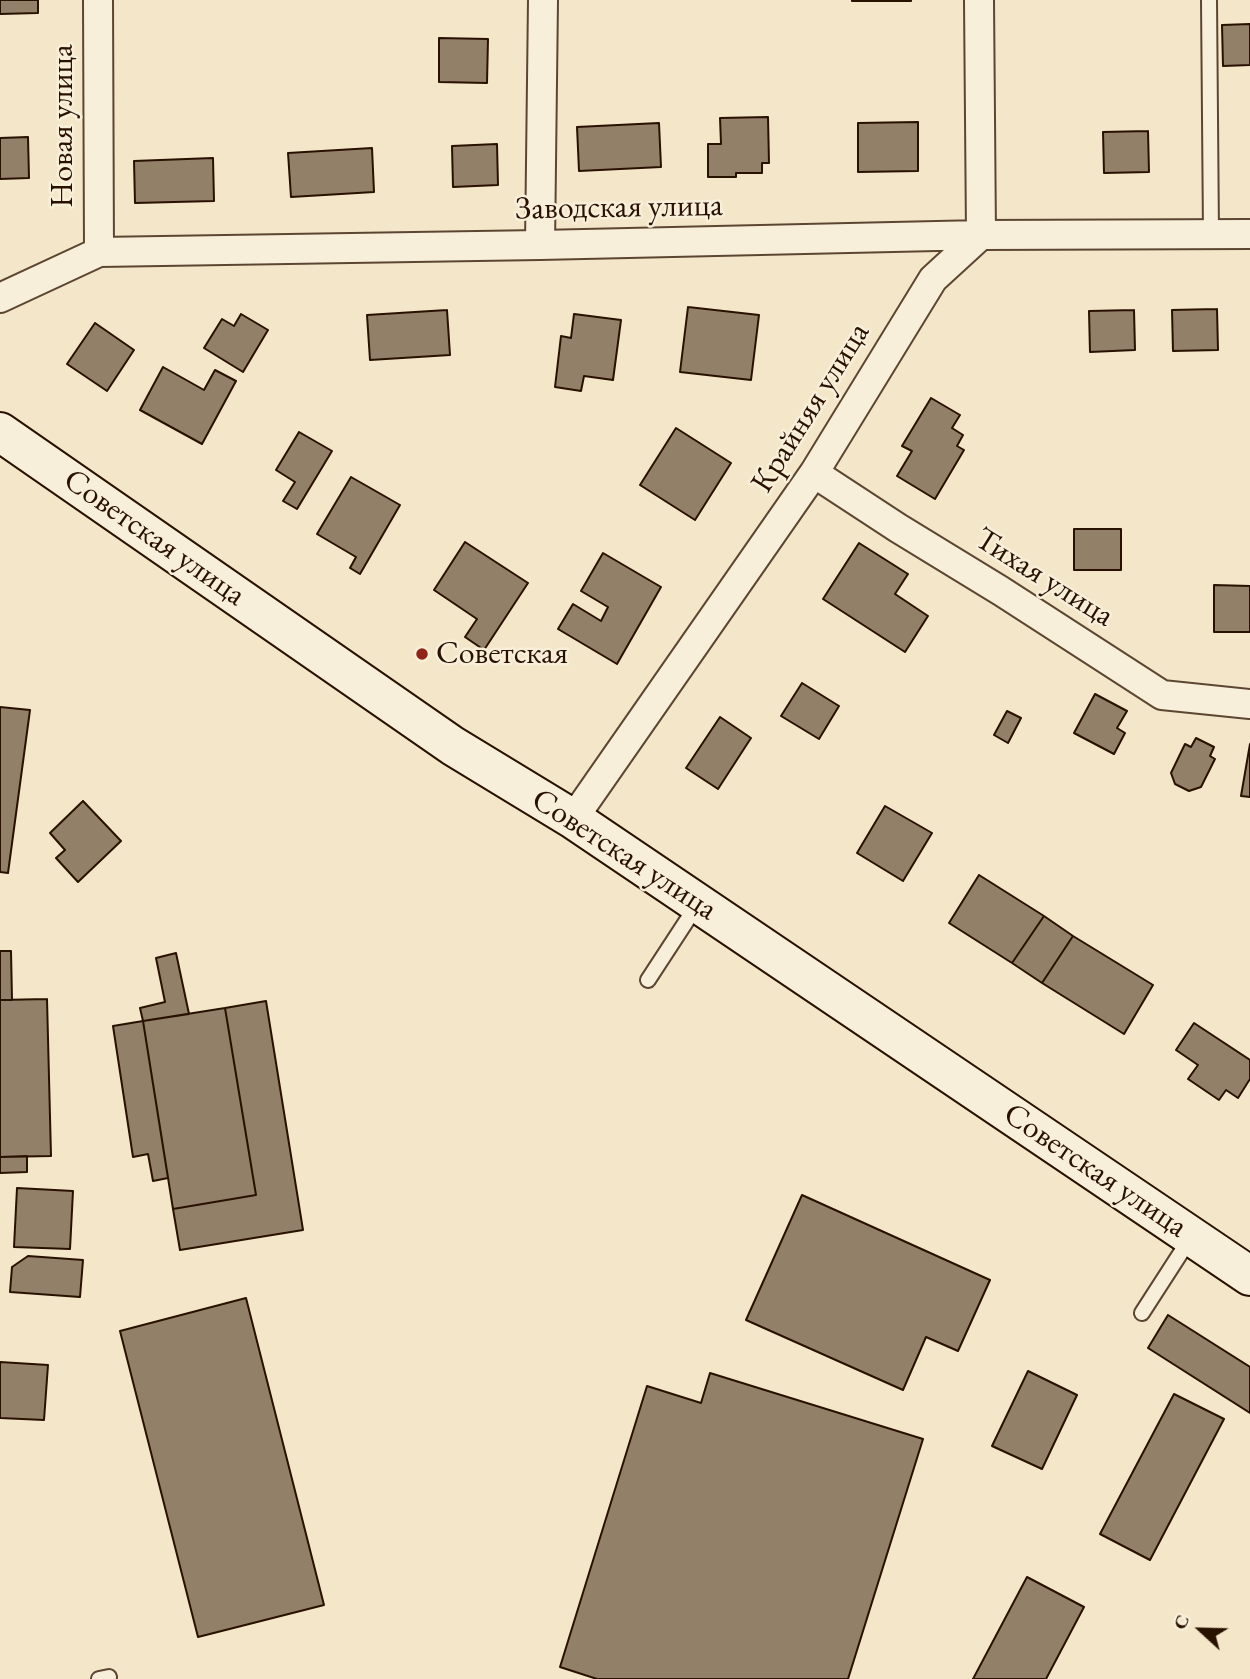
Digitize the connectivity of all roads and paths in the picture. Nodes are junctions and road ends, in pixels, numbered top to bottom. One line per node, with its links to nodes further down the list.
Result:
1 (98, 0): 9 (street, Новая улица)
2 (542, 0): 8 (street)
3 (979, 0): 7 (street)
4 (1209, 0): 5 (lane)
5 (1211, 234): 6 (street, Заводская улица); 7 (street, Заводская улица)
6 (1250, 234)
7 (981, 235): 8 (street, Заводская улица); 12 (street, Крайняя улица)
8 (540, 245): 9 (street, Заводская улица)
9 (99, 252): 10 (street, Заводская улица)
10 (0, 298)
11 (0, 432): 14 (street, Советская улица)
12 (814, 473): 13 (street, Тихая улица); 14 (street, Крайняя улица)
13 (1250, 704)
14 (573, 819): 15 (street, Советская улица)
15 (699, 903): 16 (lane); 17 (street, Советская улица)
16 (648, 981)
17 (1192, 1236): 18 (street, Советская улица); 19 (lane)
18 (1250, 1276)
19 (1142, 1313)

